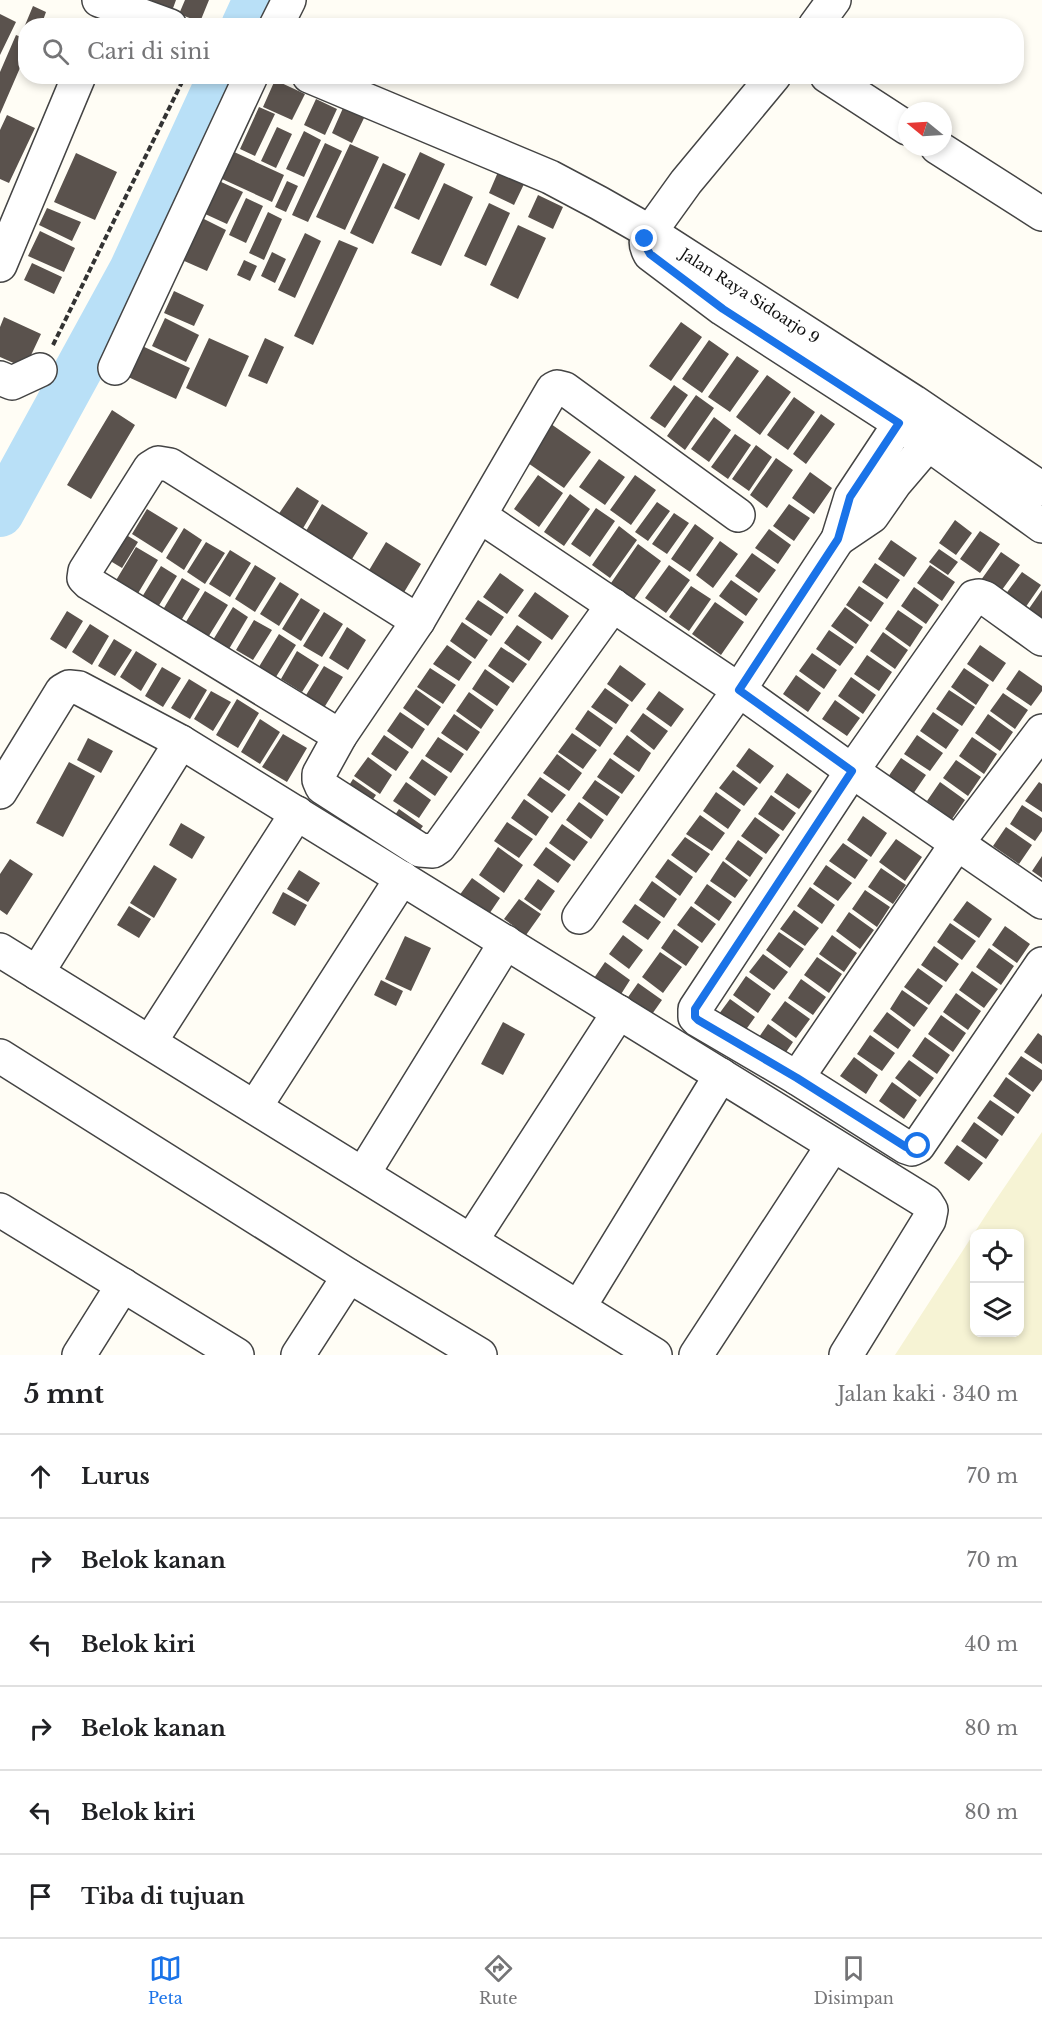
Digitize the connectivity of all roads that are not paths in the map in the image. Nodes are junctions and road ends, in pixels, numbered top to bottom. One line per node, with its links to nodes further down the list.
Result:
1 (289, 0): 5 (street)
2 (834, 0): 6 (street)
3 (103, 10): 4 (street)
4 (136, 18)
5 (280, 18)
6 (821, 18)
7 (76, 84): 16 (street)
8 (247, 84): 17 (street)
9 (328, 84): 15 (street, Jalan Raya Sidoarjo 9)
10 (767, 84): 15 (street)
11 (839, 84): 12 (street)
12 (898, 122)
13 (952, 156): 14 (street)
14 (1042, 214)
15 (650, 232): 20 (street, Jalan Raya Sidoarjo 9)
16 (0, 265)
17 (115, 368)
18 (40, 370): 19 (street)
19 (0, 378)
20 (907, 413): 21 (street, Jalan Raya Sidoarjo 9); 26 (street)
21 (937, 434): 22 (street, Jalan Raya Sidoarjo 9); 25 (street); 26 (street)
22 (1042, 489)
23 (738, 515): 24 (street)
24 (480, 516): 27 (street); 28 (street)
25 (1042, 526)
26 (838, 539): 30 (street)
27 (613, 605): 30 (street); 32 (street)
28 (418, 621): 32 (street); 32 (street)
29 (1042, 639): 34 (street)
30 (739, 690): 34 (street); 40 (street)
31 (1042, 730): 37 (street)
32 (340, 736)
33 (181, 742): 35 (street); 36 (street); 44 (street)
34 (852, 771): 37 (street); 49 (street)
35 (0, 792)
36 (297, 813): 38 (street); 46 (street)
37 (958, 842): 39 (street); 49 (street)
38 (402, 878): 41 (street); 50 (street)
39 (1042, 902)
40 (579, 917)
41 (506, 942): 45 (street); 52 (street)
42 (0, 950): 44 (street)
43 (1042, 964): 49 (street)
44 (38, 972): 46 (street)
45 (619, 1012): 48 (street); 54 (street)
46 (150, 1042): 50 (street)
47 (0, 1056): 55 (street)
48 (721, 1075): 51 (street); 57 (street)
49 (797, 1078)
50 (255, 1107): 52 (street)
51 (833, 1145): 63 (street); 64 (street)
52 (363, 1174): 54 (street)
53 (2, 1216): 56 (street)
54 (471, 1241): 57 (street)
55 (349, 1276): 60 (street); 61 (street)
56 (123, 1285): 58 (street); 59 (street)
57 (579, 1307): 62 (street)
58 (231, 1353)
59 (79, 1355)
60 (298, 1355)
61 (480, 1355)
62 (655, 1355)
63 (696, 1355)
64 (846, 1355)

